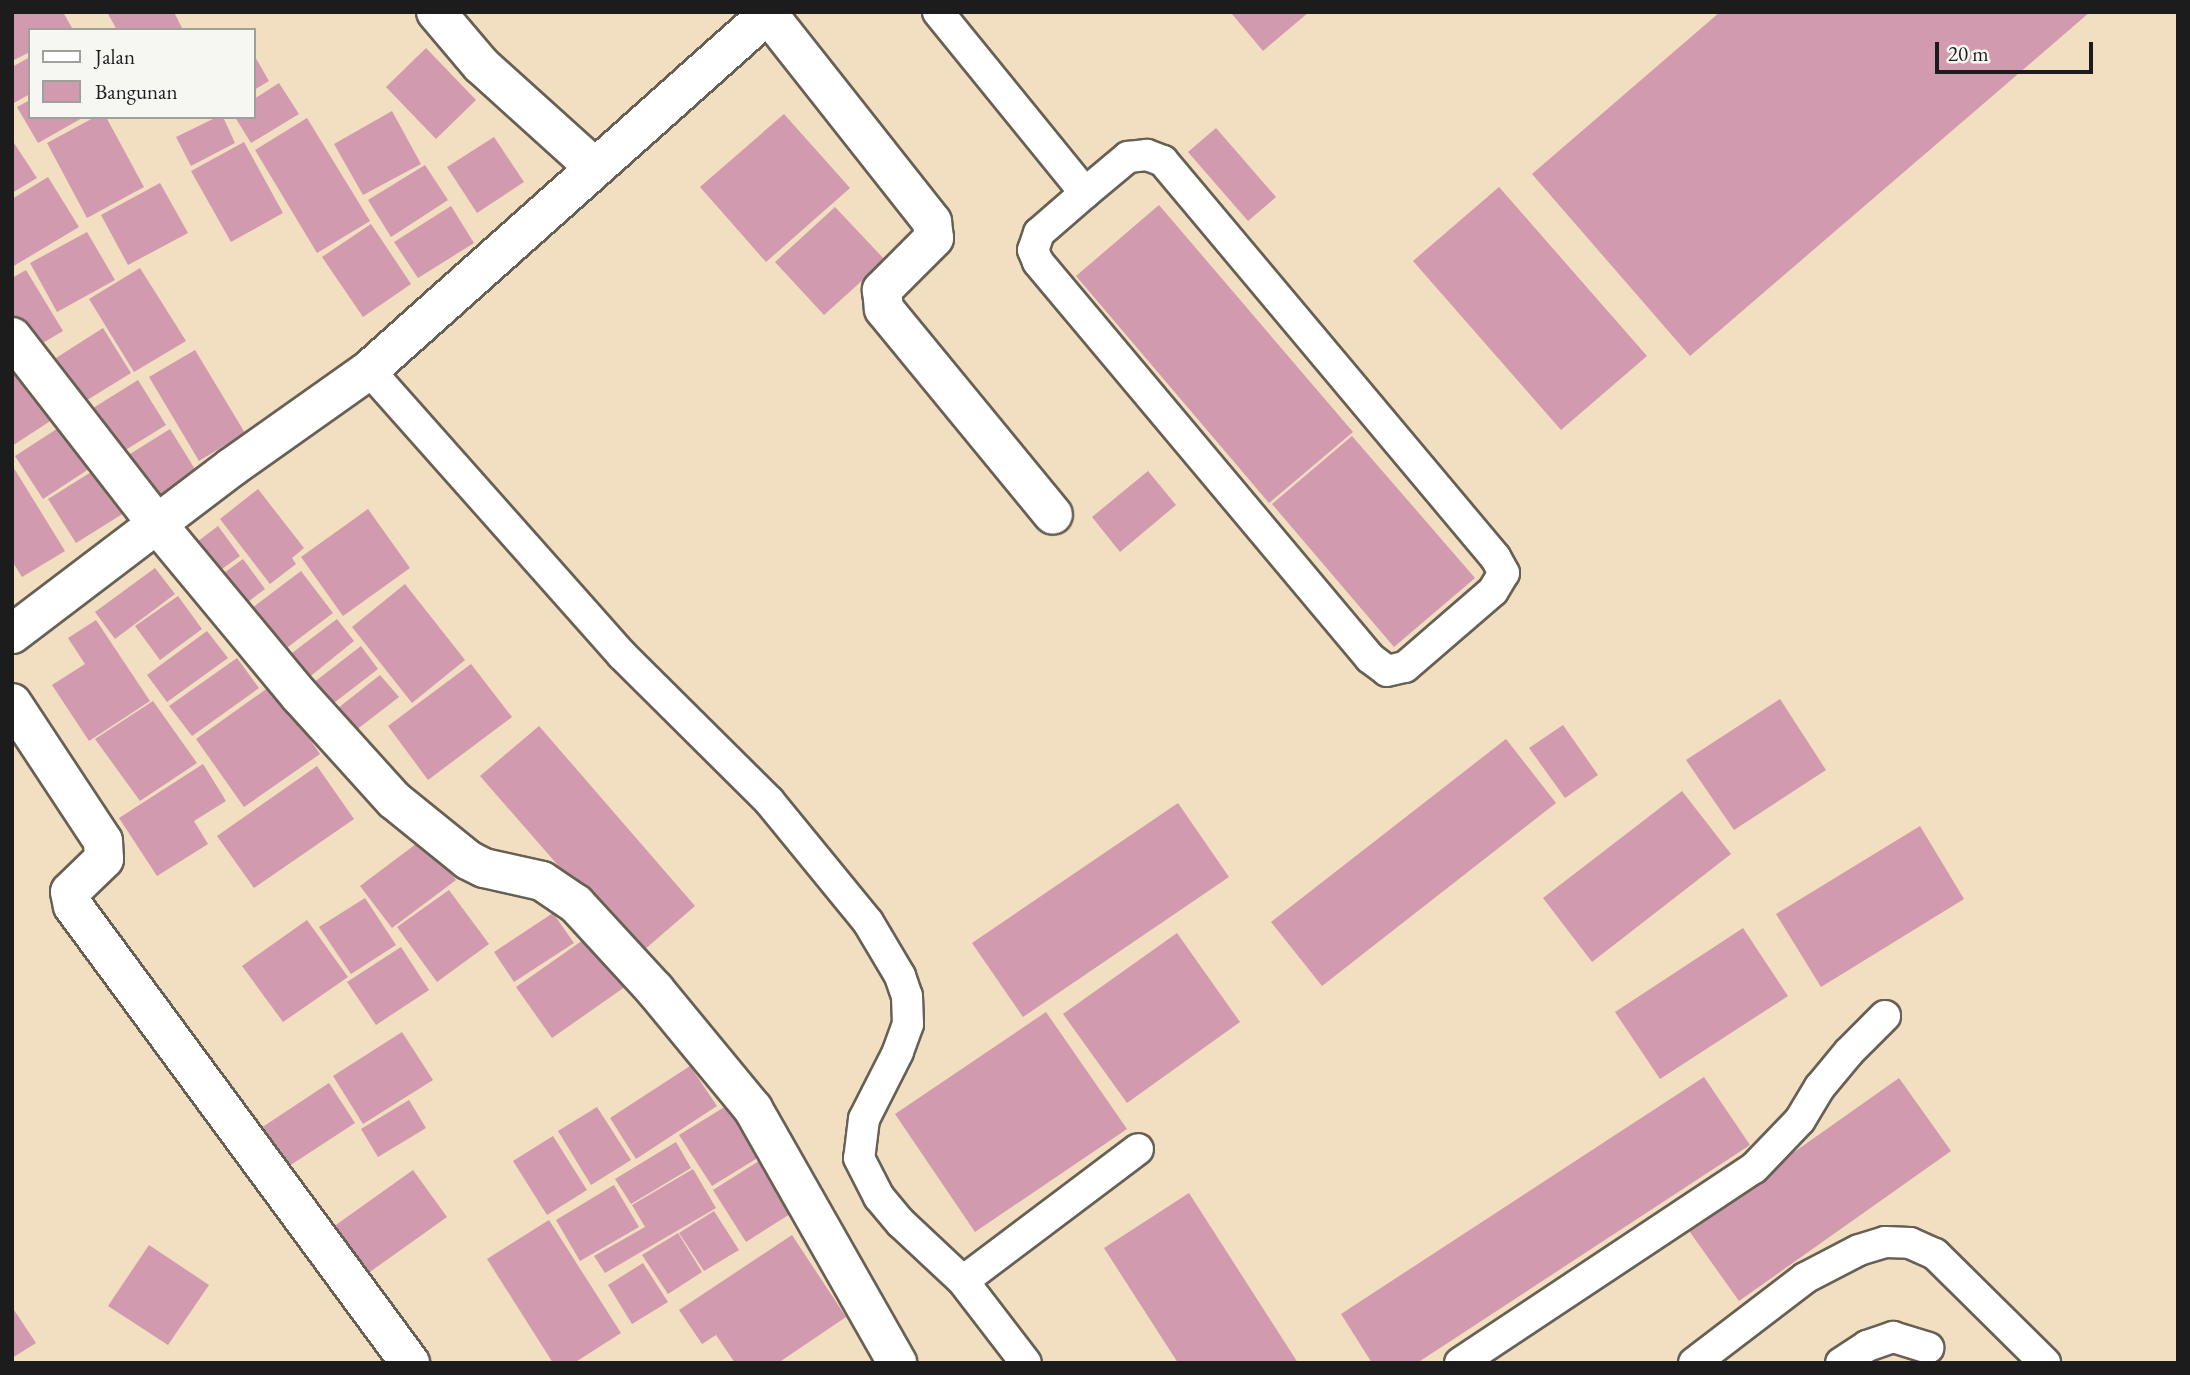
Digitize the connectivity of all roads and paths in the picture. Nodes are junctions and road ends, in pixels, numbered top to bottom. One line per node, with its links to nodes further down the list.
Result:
1 (436, 12): 4 (street)
2 (938, 12): 5 (lane)
3 (769, 13): 4 (street); 8 (street)
4 (594, 167): 7 (street)
5 (1085, 193): 5 (lane)
6 (12, 337): 9 (street)
7 (369, 370): 9 (street); 14 (lane)
8 (1053, 515)
9 (157, 524): 10 (street); 17 (street)
10 (12, 634)
11 (12, 703): 16 (street)
12 (1885, 1016): 19 (lane)
13 (1138, 1149): 14 (lane)
14 (963, 1281): 18 (lane)
15 (1928, 1348): 21 (lane)
16 (410, 1363)
17 (897, 1363)
18 (1026, 1363)
19 (1460, 1363)
20 (1694, 1363): 22 (lane)
21 (1841, 1363)
22 (2045, 1363)

